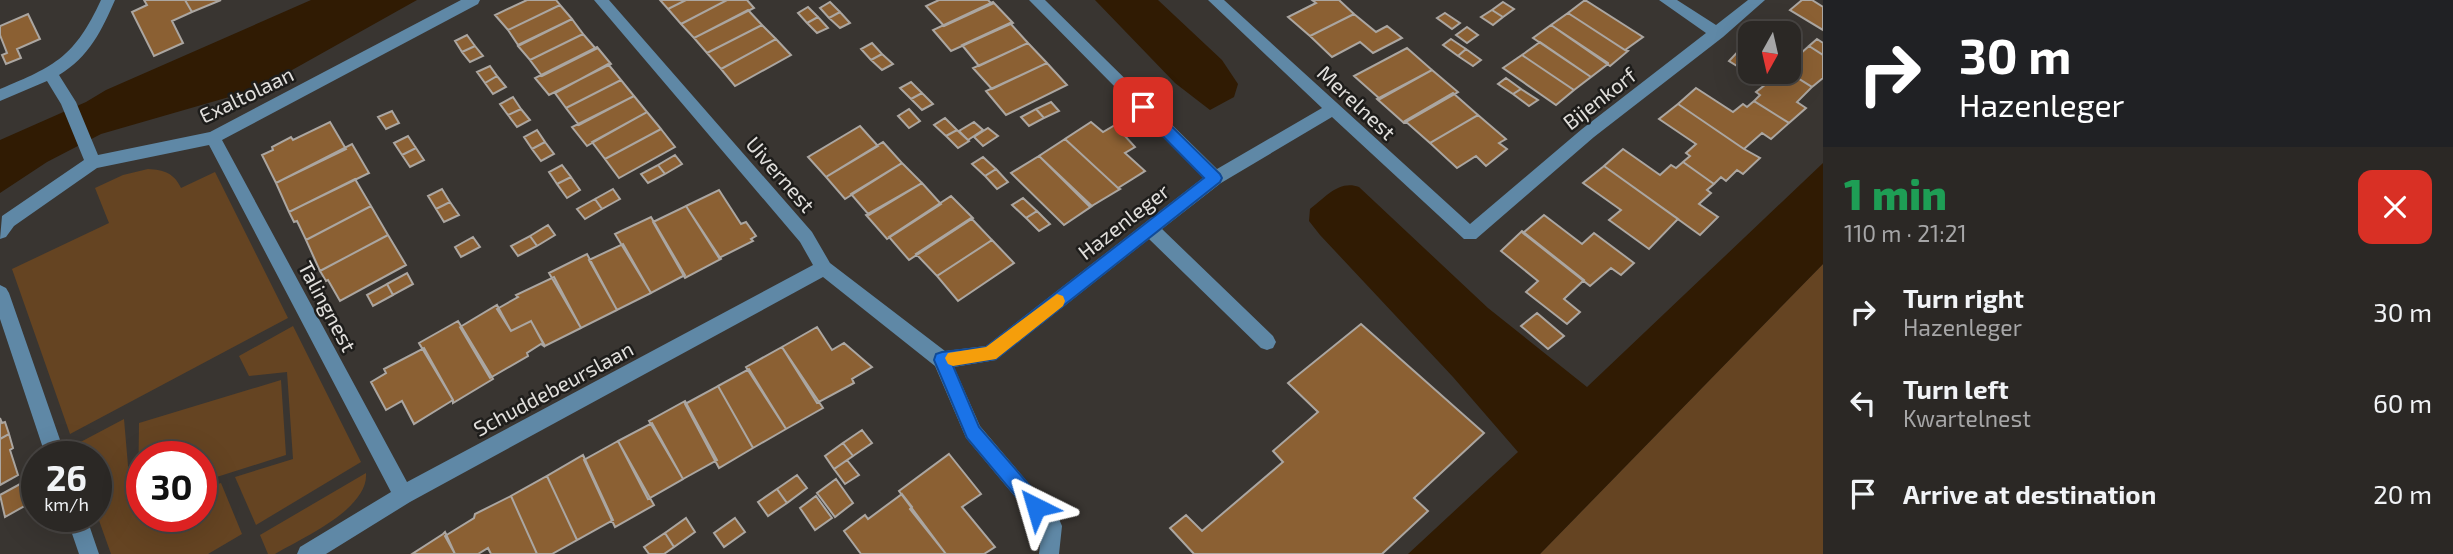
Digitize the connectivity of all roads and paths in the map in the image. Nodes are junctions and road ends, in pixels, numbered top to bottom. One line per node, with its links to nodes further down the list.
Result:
1 (108, 0): 9 (street)
2 (473, 0): 12 (street, Exaltolaan)
3 (601, 0): 18 (street, Uivernest)
4 (1035, 0): 14 (street)
5 (1215, 0): 11 (street, Merelnest)
6 (1666, 0): 8 (street)
7 (1758, 0): 8 (street, Bijenkorf)
8 (1718, 33): 17 (street, Bijenkorf)
9 (50, 73): 10 (street); 13 (street)
10 (0, 95)
11 (1333, 109): 14 (street, Hazenleger); 17 (street, Merelnest)
12 (213, 138): 13 (street, Exaltolaan); 23 (street, Talingnest)
13 (91, 154): 16 (street, Exaltolaan)
14 (1214, 178): 15 (street, Hazenleger)
15 (1150, 229): 20 (street); 21 (street, Hazenleger)
16 (0, 232)
17 (1470, 234)
18 (824, 268): 21 (street, Uivernest); 23 (street, Schuddebeurslaan)
19 (0, 293): 22 (street)
20 (1267, 342)
21 (942, 360): 27 (street)
22 (51, 441)
23 (403, 495): 26 (street, Schuddebeurslaan)
24 (81, 532): 25 (street)
25 (89, 554)
26 (307, 554)
27 (1049, 554)

